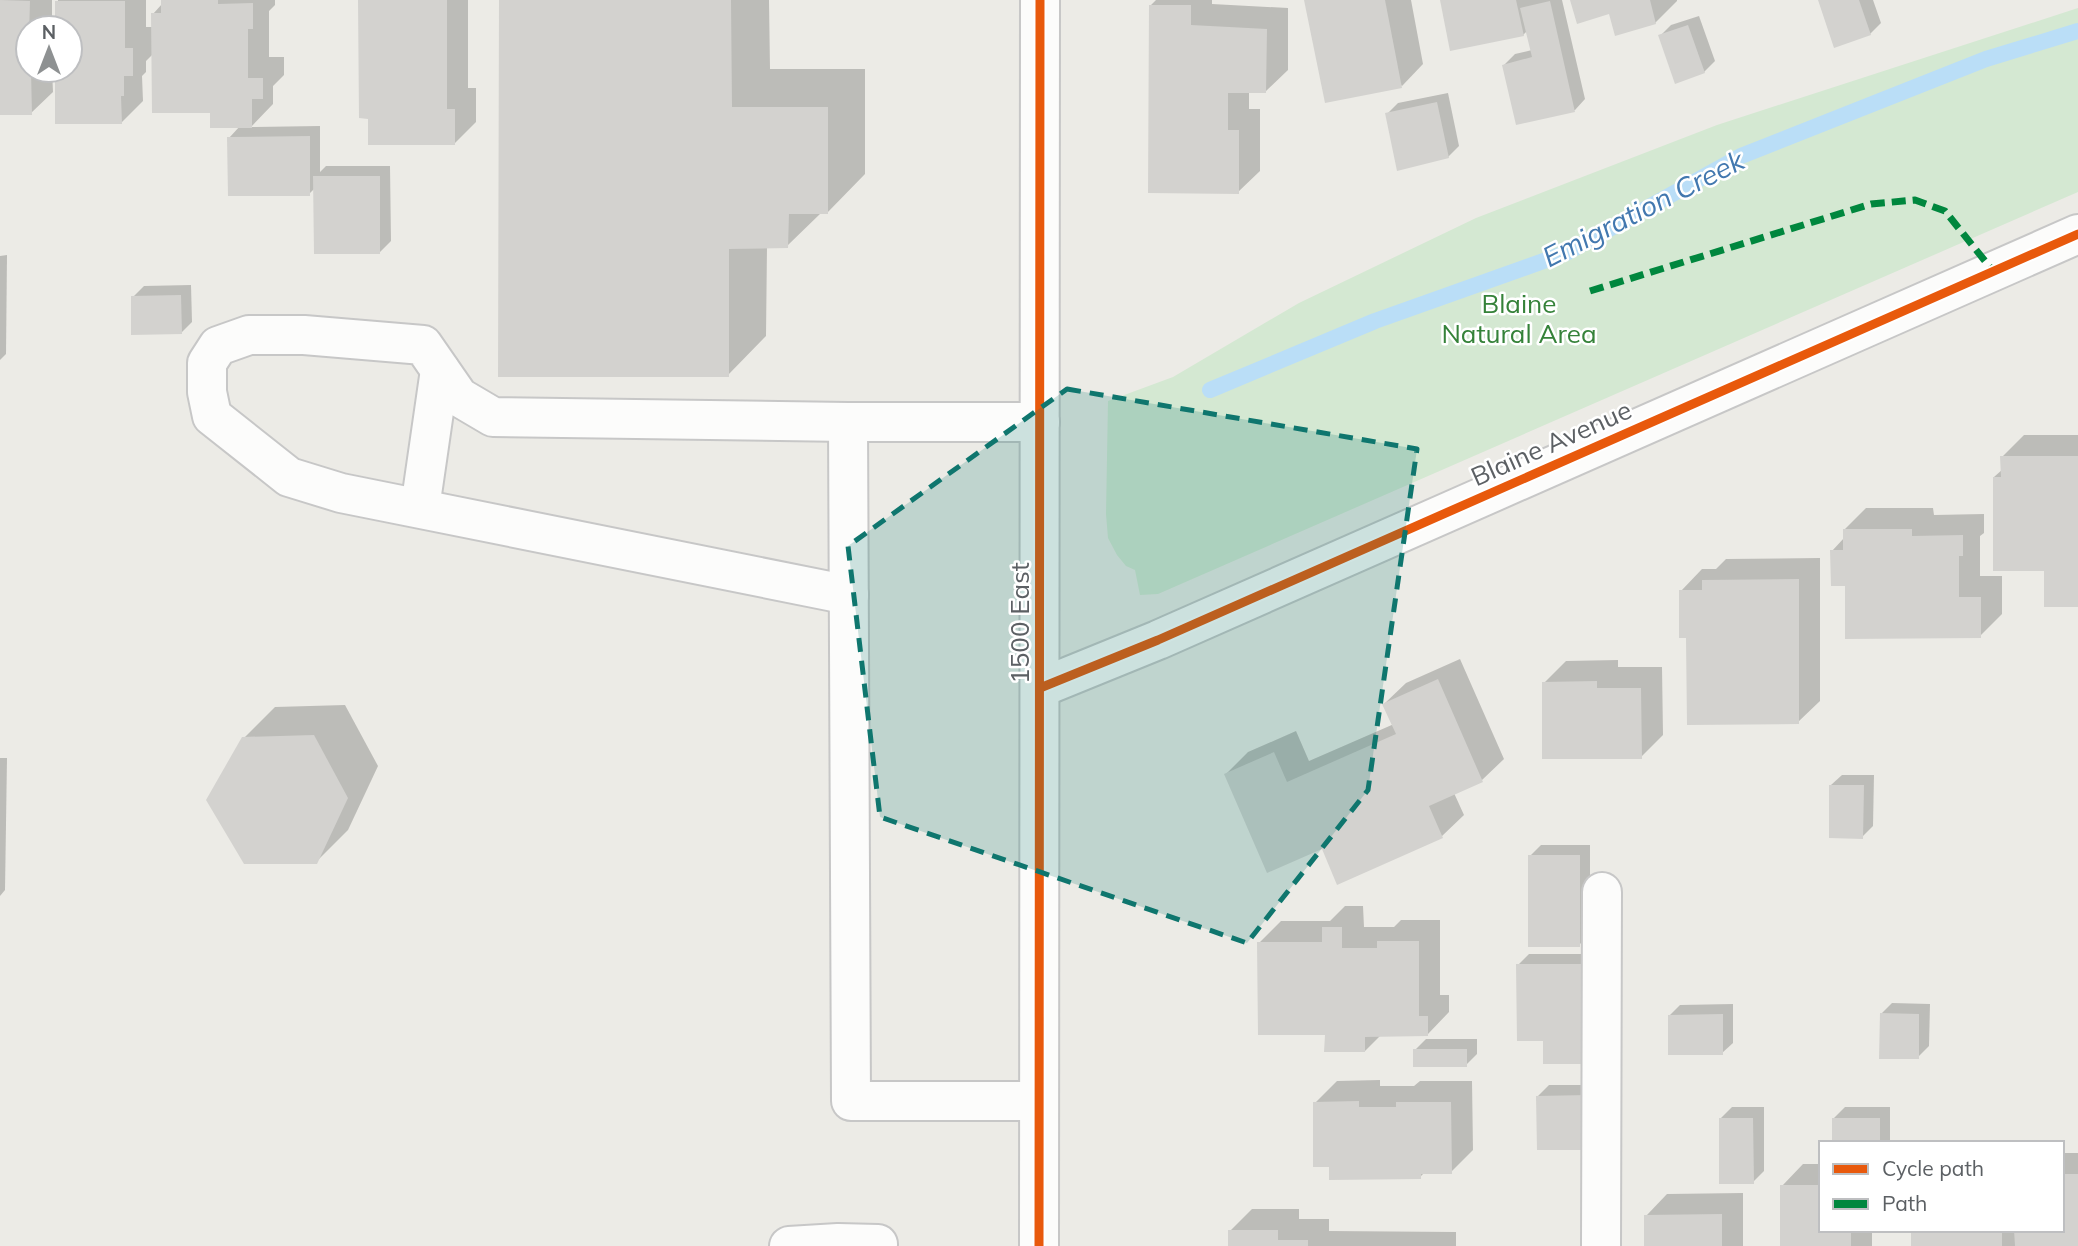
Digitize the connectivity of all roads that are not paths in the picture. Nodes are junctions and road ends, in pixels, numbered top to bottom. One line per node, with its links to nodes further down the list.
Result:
1 (1040, 0): 5 (street, 1500 East)
2 (2078, 234): 8 (street, Blaine Avenue)
3 (440, 370): 4 (street); 6 (street); 6 (street)
4 (848, 422): 5 (street); 7 (street)
5 (1040, 422): 8 (street, 1500 East)
6 (420, 508): 7 (street)
7 (849, 595): 10 (street)
8 (1040, 688): 10 (street, 1500 East)
9 (1602, 892): 14 (street)
10 (1039, 1101): 13 (street, 1500 East)
11 (878, 1244): 12 (street)
12 (789, 1246)
13 (1039, 1246)
14 (1601, 1246)

